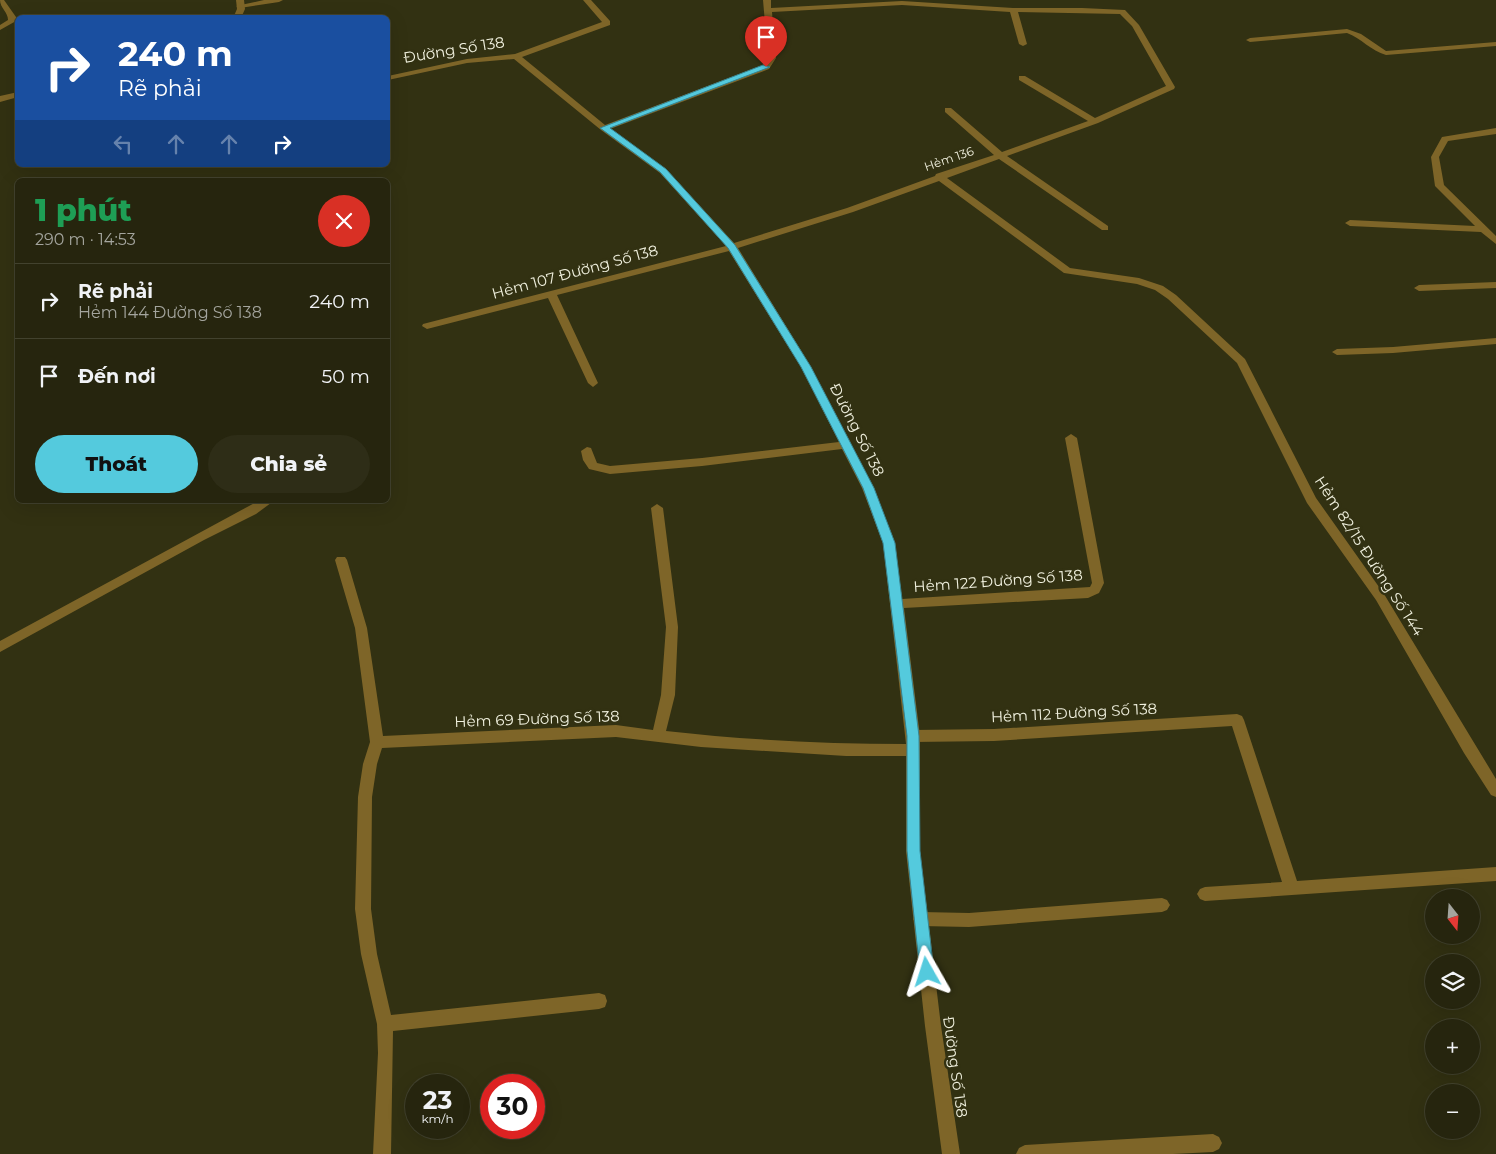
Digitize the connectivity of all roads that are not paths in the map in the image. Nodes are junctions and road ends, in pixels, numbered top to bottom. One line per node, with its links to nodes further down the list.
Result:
1 (0, 0): 10 (street)
2 (279, 0): 6 (street)
3 (587, 0): 14 (street)
4 (767, 0): 7 (street)
5 (1071, 0): 9 (street)
6 (240, 3)
7 (768, 10): 8 (street); 21 (street)
8 (1013, 10): 9 (street); 12 (street)
9 (1082, 10): 20 (street, Hẻm 136)
10 (0, 28)
11 (1250, 40): 13 (street)
12 (1023, 44)
13 (1496, 44)
14 (516, 56): 15 (street, Đường Số 138); 21 (street, Đường Số 138)
15 (390, 78)
16 (1022, 78): 20 (street)
17 (15, 95): 18 (street)
18 (0, 99)
19 (948, 110): 23 (street)
20 (1095, 120): 23 (street, Hẻm 136)
21 (604, 128): 29 (street, Đường Số 138)
22 (1496, 132): 27 (street)
23 (1000, 155): 24 (street, Hẻm 136); 26 (street)
24 (939, 176): 29 (street, Hẻm 136); 48 (street, Hẻm 82/15 Đường Số 144)
25 (1350, 223): 27 (street)
26 (1105, 228)
27 (1482, 228): 28 (street)
28 (1496, 241)
29 (732, 247): 32 (street, Hẻm 107 Đường Số 138); 38 (street, Đường Số 138)
30 (1496, 285): 31 (street)
31 (1419, 288)
32 (550, 293): 33 (street, Hẻm 107 Đường Số 138); 36 (street)
33 (427, 326)
34 (1496, 340): 35 (street)
35 (1336, 352)
36 (593, 383)
37 (1071, 438): 43 (street, Hẻm 122 Đường Số 138)
38 (846, 444): 39 (street); 43 (street, Đường Số 138)
39 (587, 451)
40 (265, 503): 44 (street)
41 (658, 508): 45 (street)
42 (341, 560): 46 (street)
43 (896, 604): 47 (street, Đường Số 138)
44 (0, 647)
45 (658, 736): 46 (street, Hẻm 69 Đường Số 138); 47 (street, Hẻm 69 Đường Số 138)
46 (378, 742): 55 (street)
47 (913, 743): 50 (street, Hẻm 112 Đường Số 138); 53 (street, Đường Số 138)
48 (1496, 791)
49 (1496, 874): 50 (street)
50 (1292, 889): 51 (street)
51 (1205, 894)
52 (1162, 905): 53 (street)
53 (921, 919): 58 (street, Đường Số 138)
54 (599, 1001): 55 (street)
55 (385, 1024): 57 (street)
56 (1213, 1143): 59 (street)
57 (382, 1154)
58 (951, 1154)
59 (1025, 1154)

